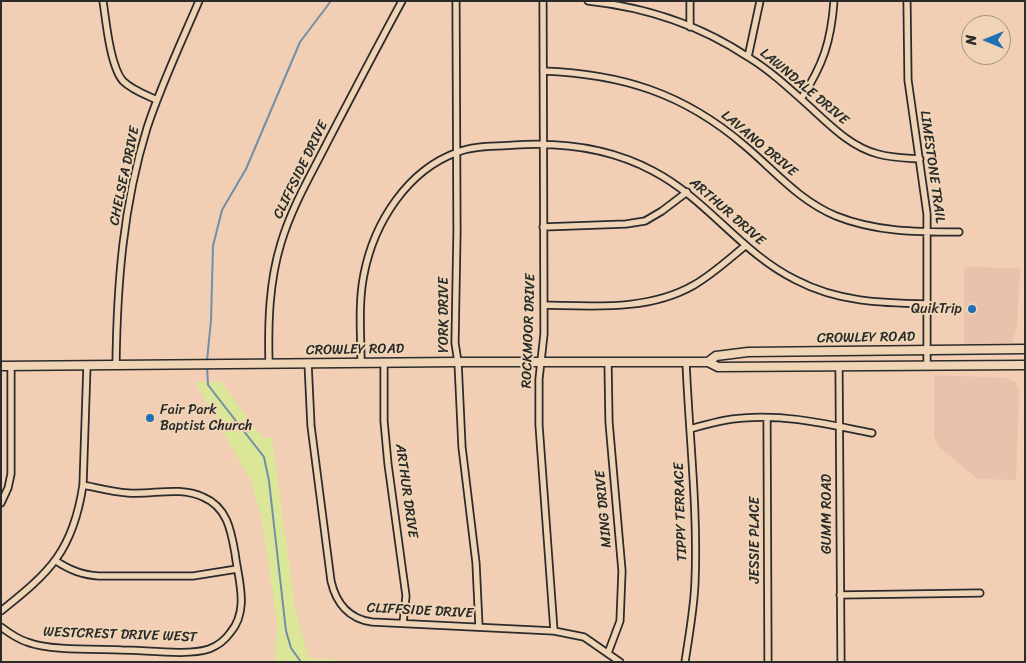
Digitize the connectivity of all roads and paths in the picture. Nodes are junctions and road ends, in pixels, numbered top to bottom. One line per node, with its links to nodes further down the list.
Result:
1 (103, 1): 16 (street)
2 (199, 1): 16 (street, CHELSEA DRIVE)
3 (402, 1): 37 (street, CLIFFSIDE DRIVE)
4 (456, 1): 18 (street, YORK DRIVE)
5 (543, 1): 14 (street, ROCKMOOR DRIVE)
6 (588, 1): 11 (street, LAWNDALE DRIVE)
7 (690, 1): 12 (street)
8 (760, 1): 13 (street)
9 (834, 1): 15 (street)
10 (907, 1): 19 (street, LIMESTONE TRAIL)
11 (617, 3): 12 (street, LAWNDALE DRIVE)
12 (690, 27): 13 (street, LAWNDALE DRIVE)
13 (748, 56): 15 (street, LAWNDALE DRIVE)
14 (543, 71): 17 (street, ROCKMOOR DRIVE); 22 (street, LAVANO DRIVE)
15 (801, 99): 19 (street, LAWNDALE DRIVE)
16 (157, 100): 39 (street, CHELSEA DRIVE)
17 (543, 145): 18 (street, ARTHUR DRIVE); 20 (street, ARTHUR DRIVE); 21 (street, ROCKMOOR DRIVE)
18 (457, 152): 29 (street, ARTHUR DRIVE); 31 (street, YORK DRIVE)
19 (920, 159): 22 (street, LIMESTONE TRAIL)
20 (687, 192): 21 (street); 24 (street, ARTHUR DRIVE)
21 (543, 228): 26 (street, ROCKMOOR DRIVE)
22 (928, 232): 23 (street, LAVANO DRIVE); 25 (street, LIMESTONE TRAIL)
23 (959, 232)
24 (745, 246): 25 (street, ARTHUR DRIVE); 26 (street)
25 (927, 304): 27 (street, LIMESTONE TRAIL)
26 (544, 305): 32 (street, ROCKMOOR DRIVE)
27 (927, 350): 28 (main road, CROWLEY ROAD); 35 (main road, CROWLEY ROAD); 43 (street, LIMESTONE TRAIL)
28 (1025, 350)
29 (360, 362): 30 (main road, CROWLEY ROAD); 36 (main road, CROWLEY ROAD)
30 (384, 362): 31 (main road, CROWLEY ROAD); 56 (street, ARTHUR DRIVE)
31 (458, 362): 32 (main road, CROWLEY ROAD); 58 (street, YORK DRIVE)
32 (542, 362): 33 (main road, CROWLEY ROAD); 59 (street, ROCKMOOR DRIVE)
33 (608, 362): 34 (main road, CROWLEY ROAD); 60 (street, MING DRIVE)
34 (686, 362): 35 (main road, CROWLEY ROAD); 47 (street, TIPPY TERRACE)
35 (708, 362): 44 (main road, CROWLEY ROAD)
36 (308, 363): 37 (main road, CROWLEY ROAD); 56 (street, CLIFFSIDE DRIVE)
37 (269, 364): 39 (main road, CROWLEY ROAD)
38 (88, 365): 39 (main road, CROWLEY ROAD); 42 (main road, CROWLEY ROAD); 49 (street)
39 (116, 365)
40 (1025, 365): 43 (main road, CROWLEY ROAD)
41 (1, 366): 42 (main road, CROWLEY ROAD)
42 (11, 366): 50 (street)
43 (927, 366): 44 (main road, CROWLEY ROAD)
44 (839, 367): 46 (street, GUMM ROAD)
45 (767, 418): 46 (street); 47 (street); 63 (street, JESSIE PLACE)
46 (839, 426): 48 (street); 54 (street, GUMM ROAD)
47 (690, 429): 62 (street, TIPPY TERRACE)
48 (872, 433)
49 (83, 485): 51 (street); 52 (street, WESTCREST DRIVE WEST)
50 (1, 503)
51 (56, 561): 52 (street); 55 (street)
52 (237, 570): 57 (street, WESTCREST DRIVE WEST)
53 (980, 593): 54 (street)
54 (840, 595): 64 (street, GUMM ROAD)
55 (1, 611)
56 (403, 624): 58 (street, CLIFFSIDE DRIVE)
57 (1, 626)
58 (479, 627): 59 (street, CLIFFSIDE DRIVE)
59 (554, 631): 60 (street, CLIFFSIDE DRIVE)
60 (608, 652): 61 (street, CLIFFSIDE DRIVE)
61 (620, 662)
62 (685, 662)
63 (768, 662)
64 (841, 662)

